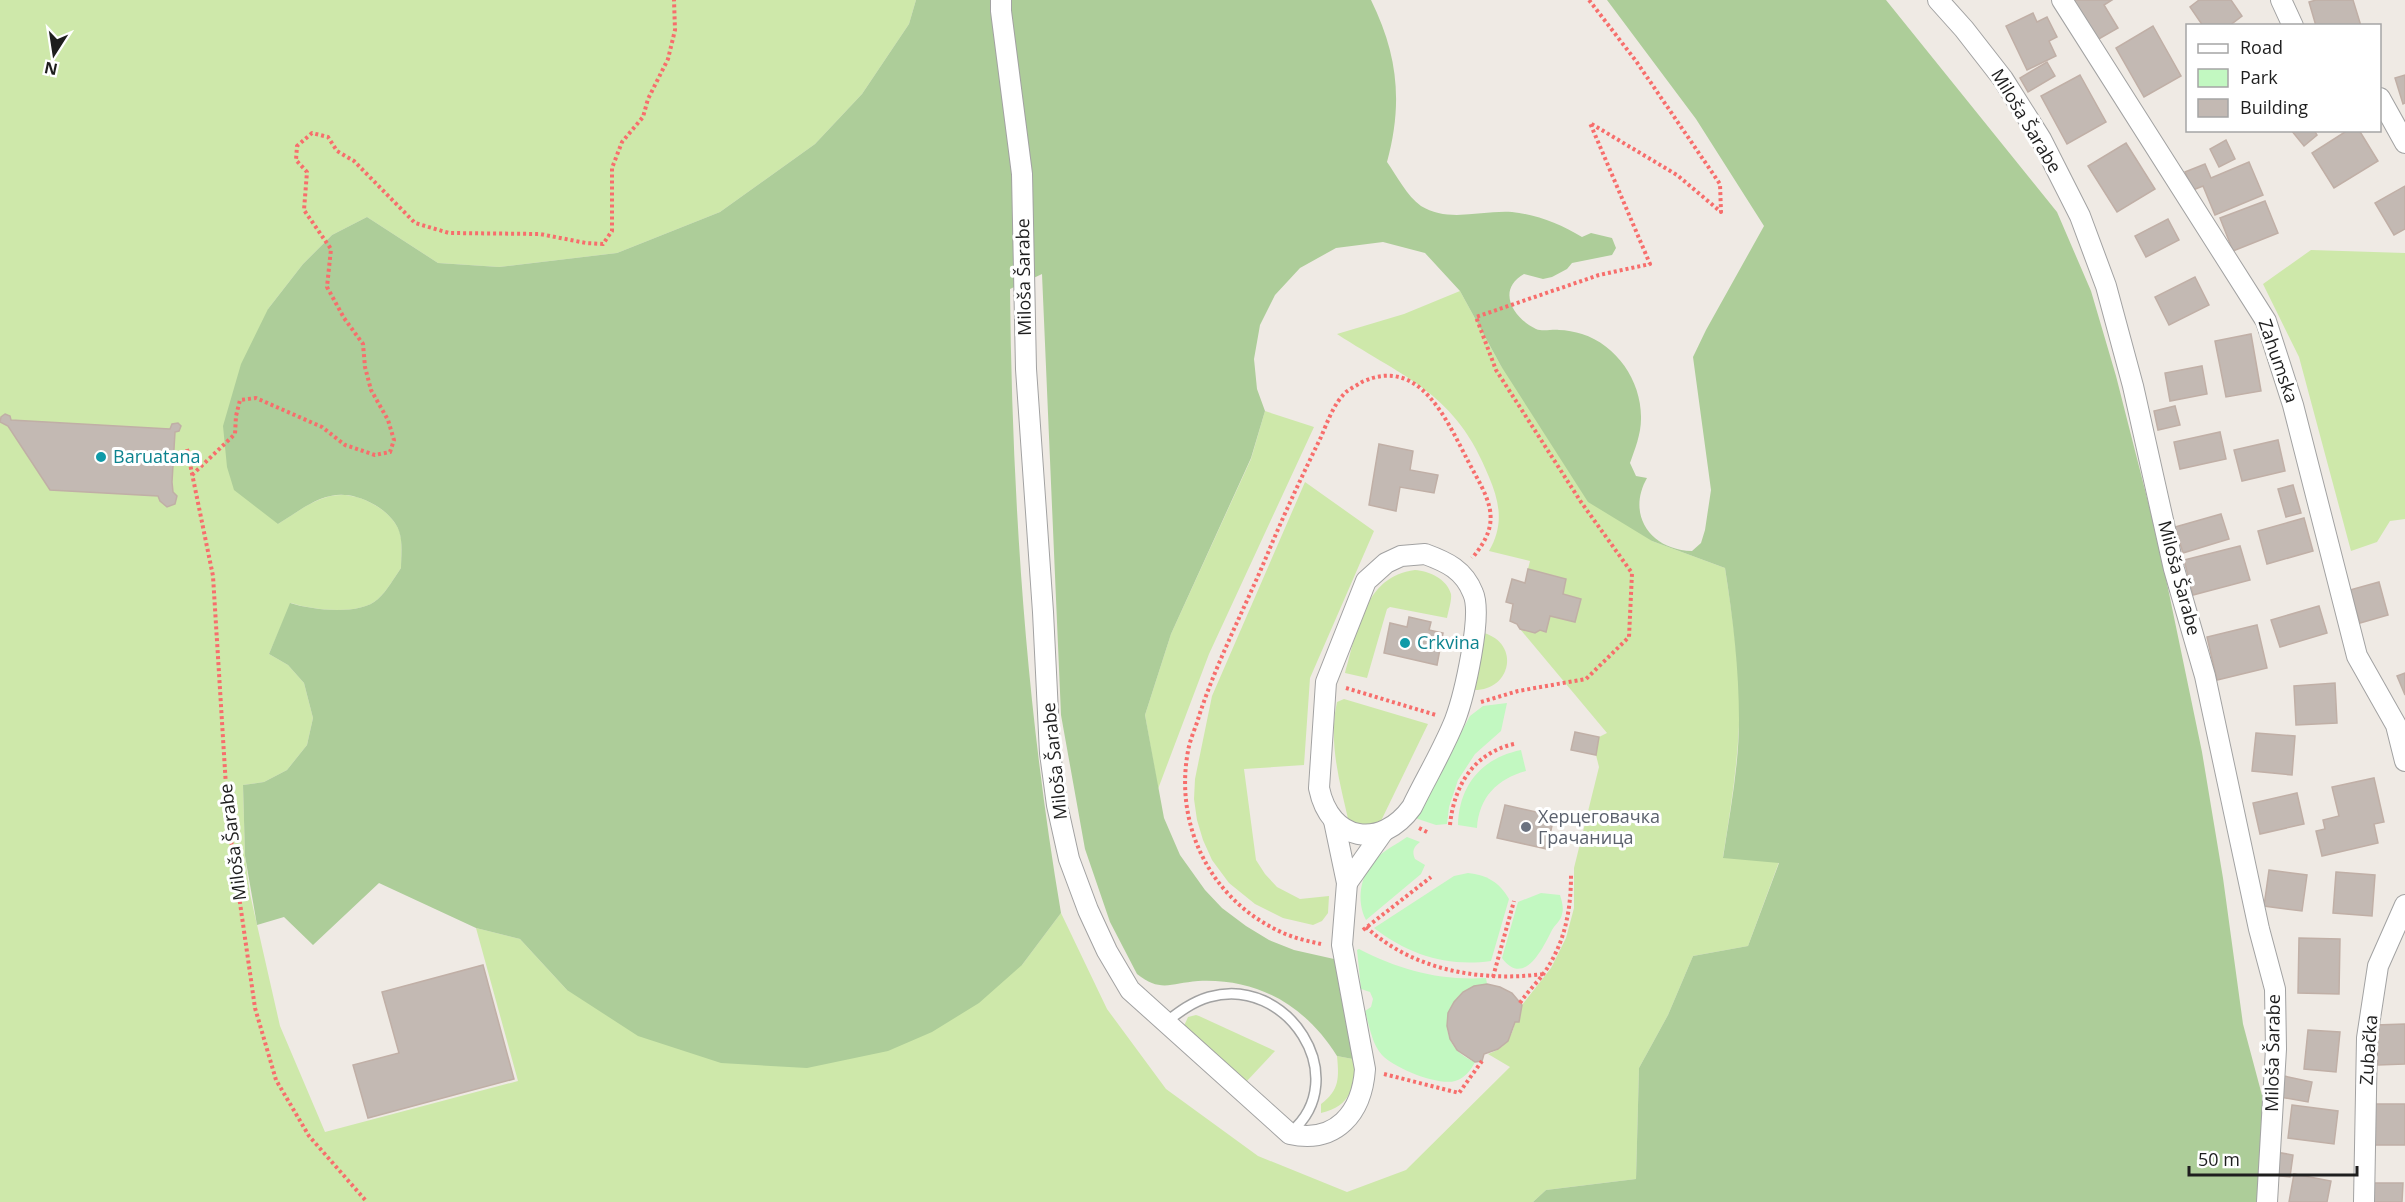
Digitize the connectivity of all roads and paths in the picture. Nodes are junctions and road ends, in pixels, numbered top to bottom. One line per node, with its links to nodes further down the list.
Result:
1 (674, 0): 11 (path)
2 (1001, 0): 29 (street, Miloša Šarabe)
3 (1589, 0): 14 (path)
4 (1938, 0): 34 (street, Miloša Šarabe)
5 (2062, 0): 16 (street, Zahumska)
6 (2281, 0): 7 (street)
7 (2292, 24)
8 (2381, 101): 9 (street)
9 (2405, 143)
10 (187, 449): 11 (path, Miloša Šarabe)
11 (192, 475): 33 (path, Miloša Šarabe)
12 (1460, 572): 13 (street); 14 (street); 25 (path)
13 (1326, 682): 14 (path); 17 (street)
14 (1456, 715): 19 (street)
15 (1514, 744): 18 (path)
16 (2404, 757)
17 (1334, 821): 19 (street); 22 (street)
18 (1450, 825)
19 (1383, 832): 22 (street)
20 (1571, 875): 26 (path)
21 (1431, 877): 27 (path)
22 (1347, 883): 25 (street)
23 (1514, 901): 27 (path)
24 (2405, 904): 35 (street, Zubačka)
25 (1342, 945): 31 (street)
26 (1544, 974): 27 (path); 28 (path)
27 (1493, 977)
28 (1520, 1003)
29 (1166, 1022): 32 (street, Miloša Šarabe); 32 (lane)
30 (1482, 1061): 31 (path)
31 (1365, 1069): 32 (street)
32 (1290, 1134)
33 (367, 1202)
34 (2267, 1202)
35 (2364, 1202)

